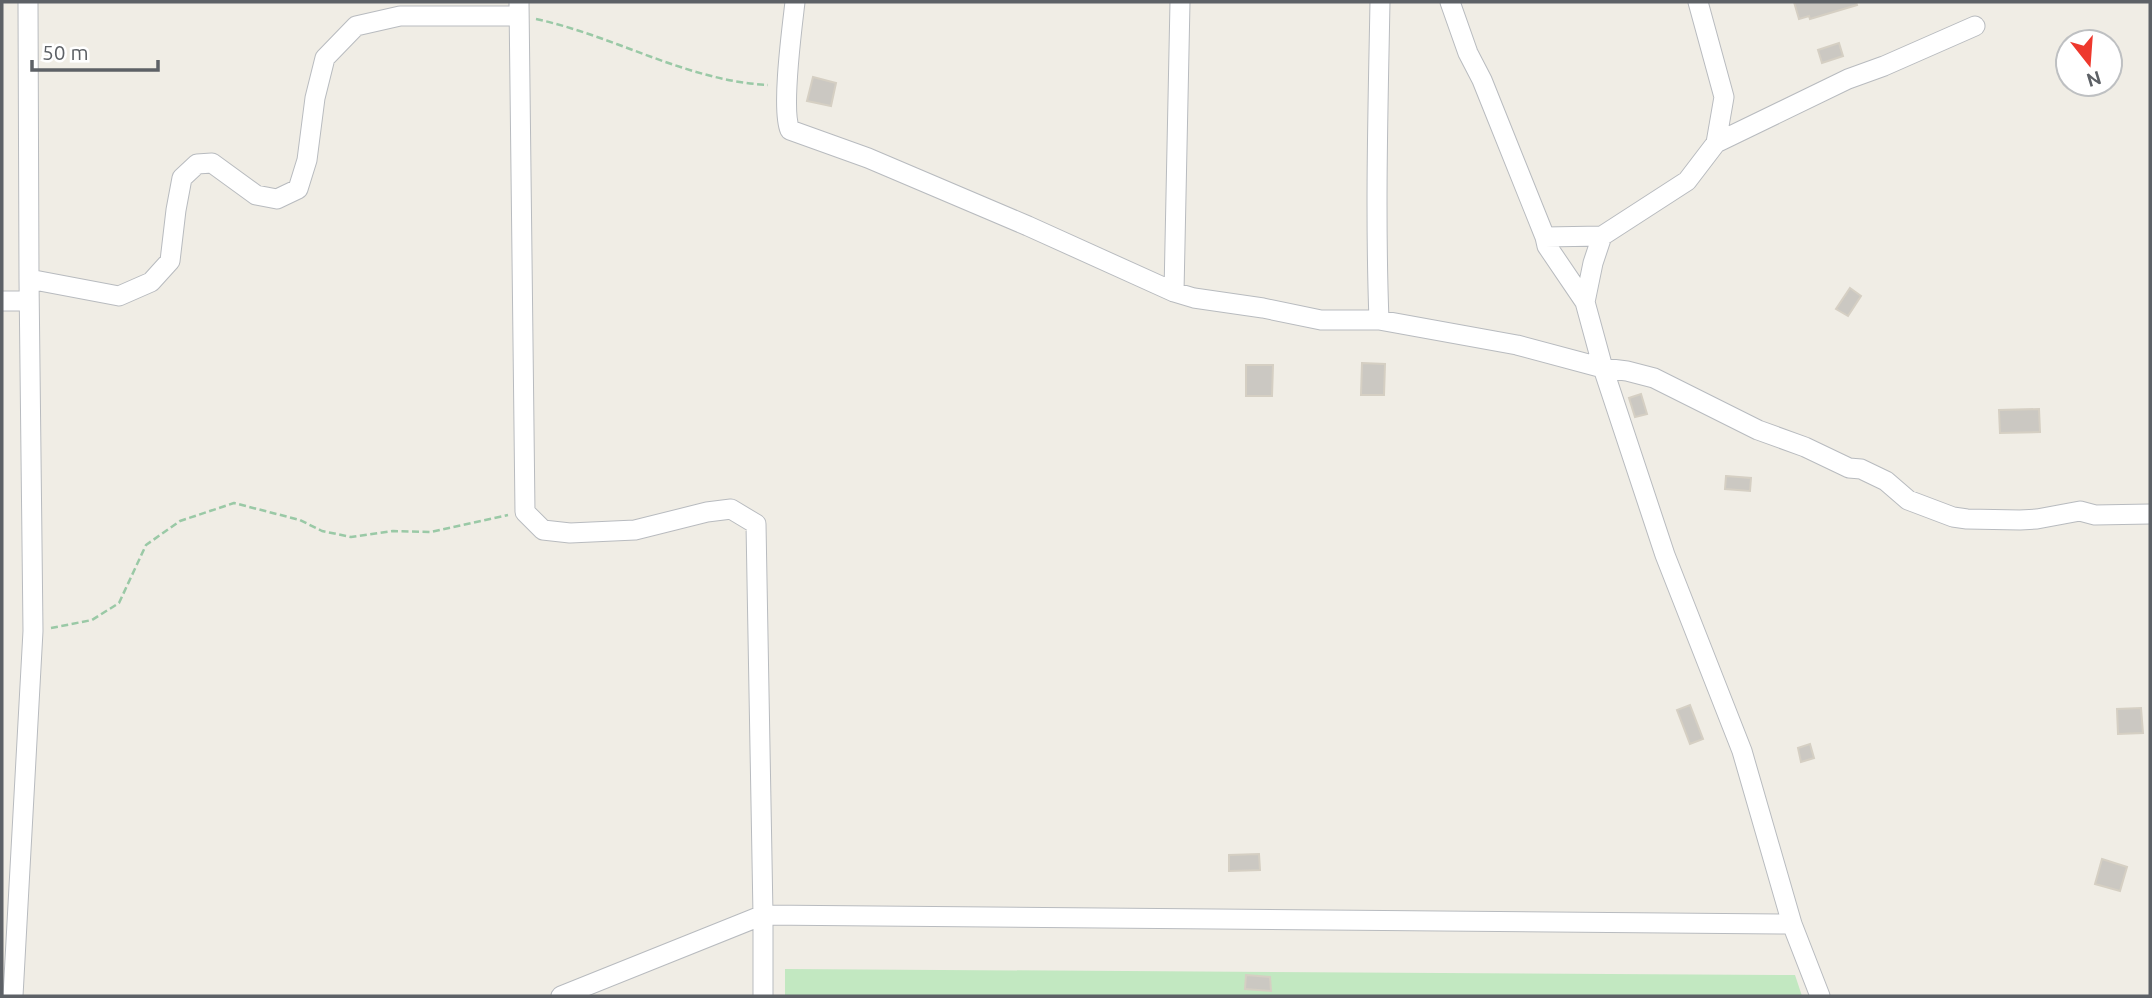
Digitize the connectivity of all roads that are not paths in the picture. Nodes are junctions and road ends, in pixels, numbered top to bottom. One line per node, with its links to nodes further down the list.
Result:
1 (28, 2): 12 (street)
2 (795, 2): 13 (street)
3 (1181, 2): 13 (street)
4 (1380, 2): 17 (street)
5 (1450, 2): 11 (street)
6 (1698, 2): 9 (street)
7 (519, 9): 12 (street); 20 (street)
8 (1975, 26): 9 (street)
9 (1716, 143): 10 (street)
10 (1602, 236): 11 (street); 16 (street)
11 (1545, 237): 16 (street)
12 (29, 279): 15 (street)
13 (1174, 292): 17 (street)
14 (2, 301): 15 (street)
15 (29, 301): 22 (street)
16 (1585, 302): 18 (street)
17 (1378, 320): 18 (street)
18 (1603, 368): 19 (street); 21 (street)
19 (2150, 514)
20 (763, 915): 21 (street); 23 (street); 24 (street)
21 (1791, 924): 25 (street)
22 (13, 996)
23 (561, 996)
24 (763, 996)
25 (1819, 996)

